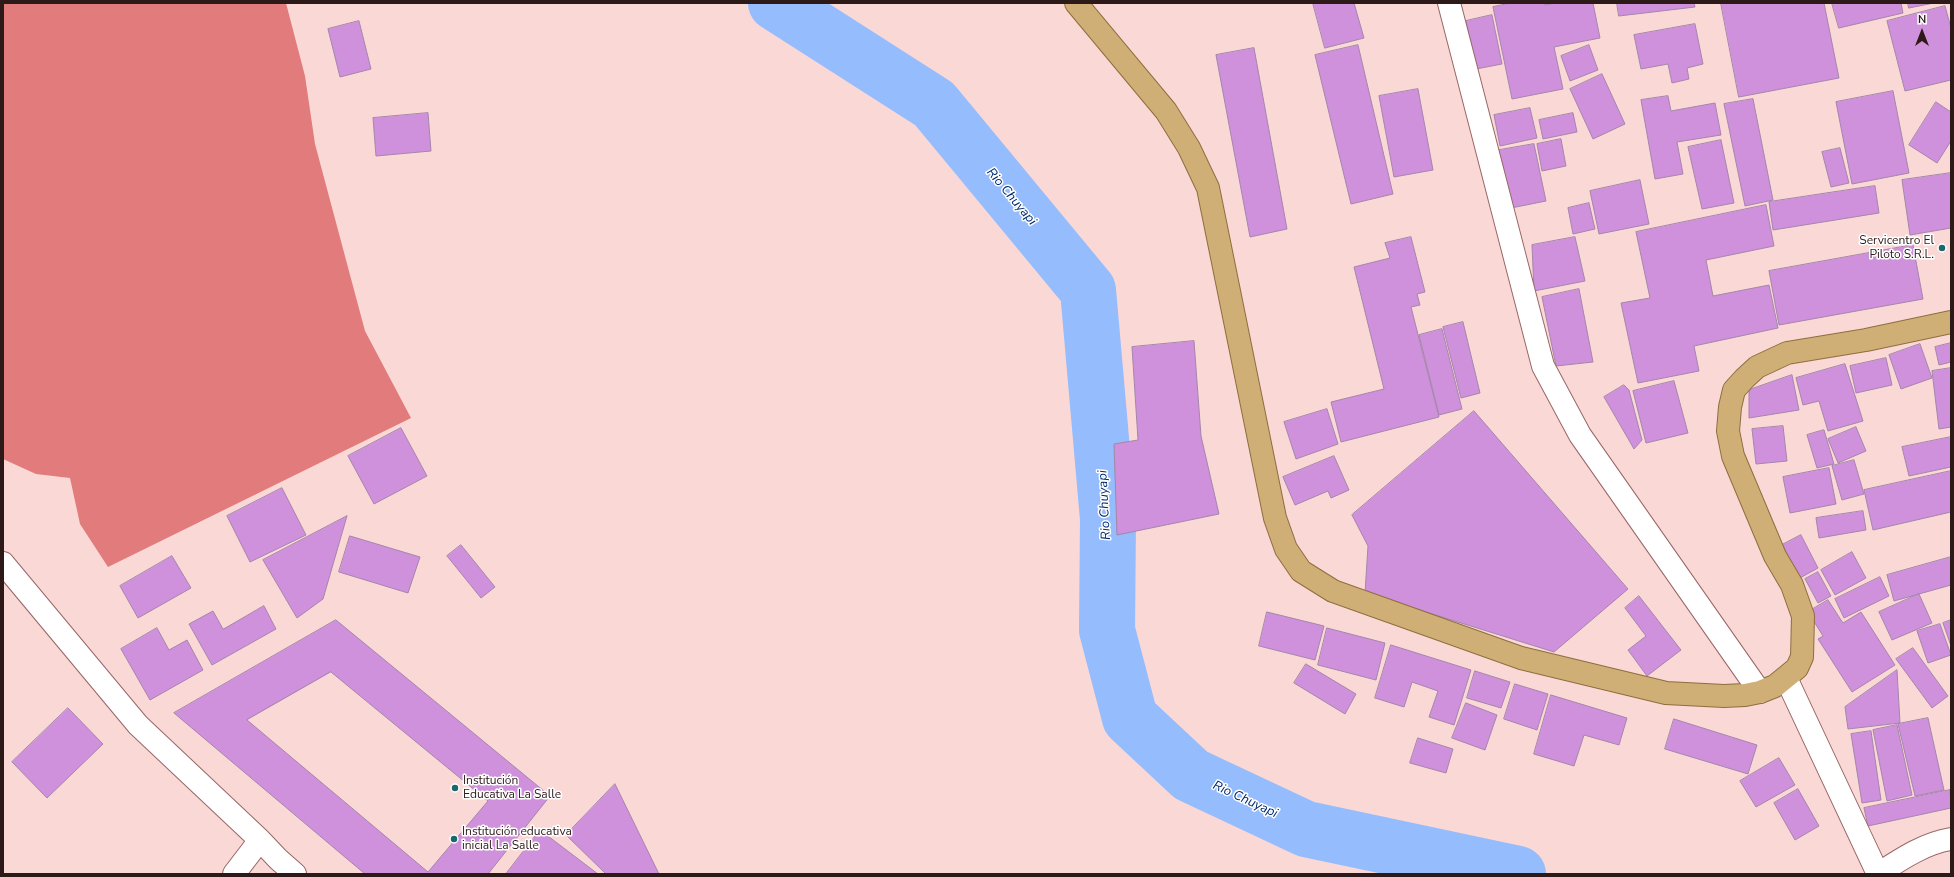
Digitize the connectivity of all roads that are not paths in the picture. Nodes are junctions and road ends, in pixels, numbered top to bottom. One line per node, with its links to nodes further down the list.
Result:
1 (1076, 3): 6 (highway)
2 (1450, 3): 6 (street)
3 (1951, 322): 5 (highway)
4 (3, 563): 8 (street)
5 (1786, 678): 6 (highway); 11 (street)
6 (1760, 692)
7 (1951, 839): 11 (street)
8 (260, 840): 9 (street); 10 (street)
9 (234, 874)
10 (295, 874)
11 (1878, 874)

